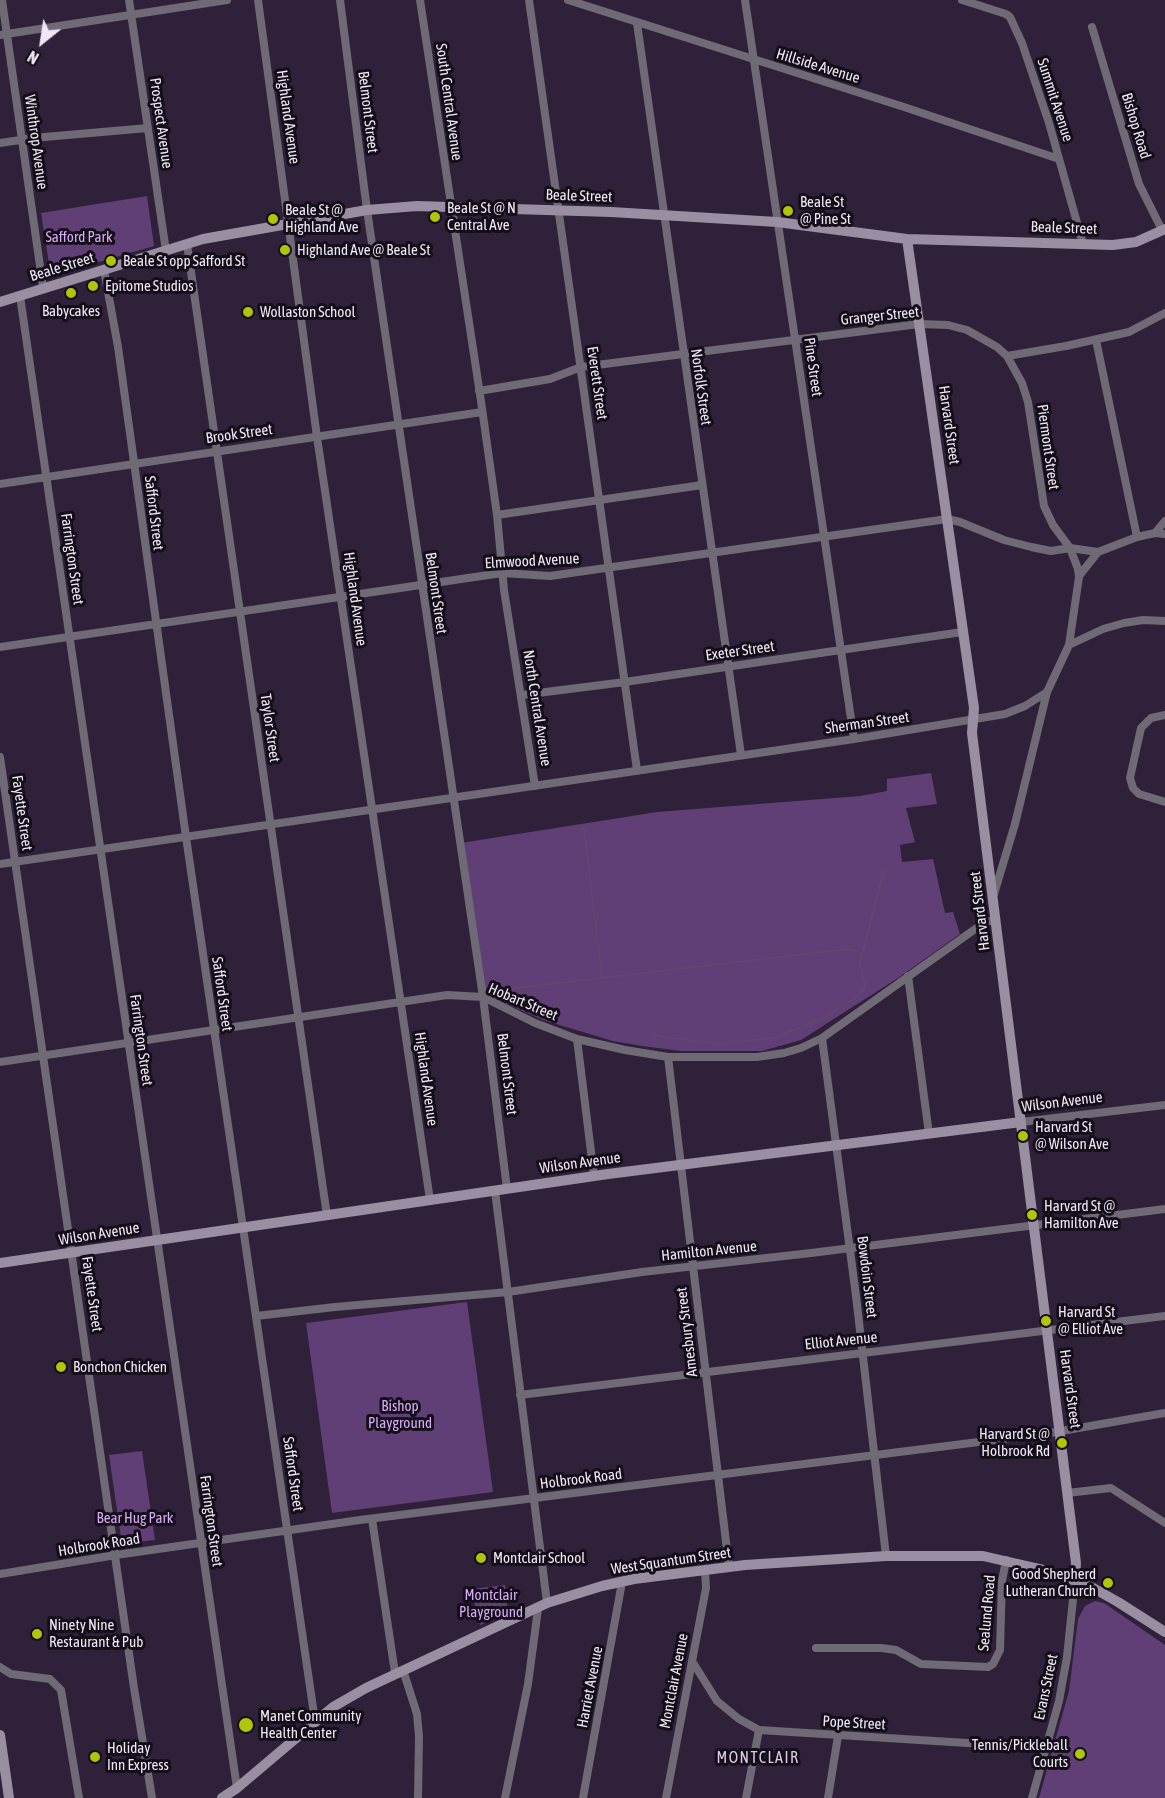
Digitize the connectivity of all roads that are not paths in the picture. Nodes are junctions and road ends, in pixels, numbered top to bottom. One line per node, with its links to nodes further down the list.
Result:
1 (2, 0): 14 (street, Winthrop Avenue)
2 (129, 0): 11 (street, Prospect Avenue)
3 (227, 0): 11 (street)
4 (258, 0): 25 (street, Highland Avenue)
5 (340, 0): 21 (street, Belmont Street)
6 (420, 0): 20 (street, South Central Avenue)
7 (529, 0): 22 (street, Everett Street)
8 (568, 0): 12 (street, Hillside Avenue)
9 (745, 0): 15 (street, Pine Street)
10 (962, 0): 19 (street, Summit Avenue)
11 (131, 15): 14 (street); 16 (street, Prospect Avenue)
12 (637, 23): 15 (street, Hillside Avenue); 23 (street, Norfolk Street)
13 (1092, 27): 26 (street, Bishop Road)
14 (3, 35): 17 (street, Winthrop Avenue)
15 (754, 60): 19 (street, Hillside Avenue); 24 (street, Pine Street)
16 (148, 128): 17 (street); 30 (street, Prospect Avenue)
17 (22, 140): 18 (street); 32 (street, Winthrop Avenue)
18 (0, 143)
19 (1059, 159): 29 (street, Summit Avenue)
20 (451, 207): 21 (street, Beale Street); 22 (street, Beale Street); 42 (street, North Central Avenue)
21 (367, 210): 25 (street, Beale Street); 44 (street, Belmont Street)
22 (559, 211): 23 (street, Beale Street); 41 (street, Everett Street)
23 (664, 215): 24 (street, Beale Street); 39 (street, Norfolk Street)
24 (777, 222): 27 (street, Beale Street); 37 (street, Pine Street)
25 (289, 224): 28 (street, Beale Street); 45 (street, Highland Avenue)
26 (1164, 229): 29 (street, Beale Street)
27 (907, 239): 29 (street, Beale Street); 36 (street, Harvard Street)
28 (188, 244): 30 (street, Beale Street); 46 (street, Taylor Street)
29 (1083, 244)
30 (165, 251): 31 (street, Beale Street)
31 (104, 270): 32 (street, Beale Street); 47 (street, Safford Street)
32 (43, 288): 33 (street, Beale Street)
33 (20, 296): 34 (street, Beale Street); 48 (street, Farrington Street)
34 (0, 302)
35 (1165, 313): 38 (street)
36 (919, 324): 37 (street, Granger Street); 40 (street, Granger Street); 53 (street, Harvard Street)
37 (795, 339): 39 (street, Granger Street); 57 (street, Pine Street)
38 (1096, 340): 40 (street); 58 (street)
39 (683, 353): 41 (street, Granger Street); 50 (street, Norfolk Street)
40 (1008, 356): 59 (street, Piermont Street)
41 (581, 367): 42 (street, Granger Street); 51 (street, Everett Street)
42 (479, 391): 43 (street, North Central Avenue)
43 (482, 412): 44 (street, Brook Street); 52 (street, North Central Avenue)
44 (399, 425): 45 (street, Brook Street); 65 (street, Belmont Street)
45 (317, 436): 46 (street, Brook Street); 66 (street, Highland Avenue)
46 (217, 451): 47 (street, Brook Street); 67 (street, Taylor Street)
47 (134, 464): 48 (street, Brook Street); 69 (street, Safford Street)
48 (47, 477): 49 (street, Brook Street); 71 (street, Farrington Street)
49 (0, 484)
50 (702, 485): 51 (street); 60 (street, Norfolk Street)
51 (599, 500): 52 (street); 62 (street, Everett Street)
52 (497, 515): 63 (street, North Central Avenue)
53 (947, 519): 57 (street, Elmwood Avenue); 59 (street, Elmwood Avenue); 70 (street, Harvard Street)
54 (1165, 521): 55 (street)
55 (1155, 533): 56 (street, Elmwood Avenue); 58 (street, Elmwood Avenue)
56 (1165, 534)
57 (823, 537): 60 (street, Elmwood Avenue); 74 (street, Pine Street)
58 (1137, 537): 61 (street, Elmwood Avenue)
59 (1070, 548): 61 (street, Elmwood Avenue); 64 (street, Piermont Street)
60 (711, 552): 62 (street, Elmwood Avenue); 75 (street, Norfolk Street)
61 (1098, 552): 64 (street)
62 (608, 568): 63 (street, Elmwood Avenue); 76 (street, Everett Street)
63 (502, 573): 65 (street, Elmwood Avenue); 78 (street, North Central Avenue)
64 (1079, 577): 72 (street, Piermont Street)
65 (421, 585): 66 (street, Elmwood Avenue); 86 (street, Belmont Street)
66 (341, 596): 67 (street, Elmwood Avenue); 88 (street, Highland Avenue)
67 (239, 611): 69 (street, Elmwood Avenue); 89 (street, Taylor Street)
68 (1165, 621): 72 (street)
69 (155, 625): 71 (street, Elmwood Avenue); 90 (street, Safford Street)
70 (962, 632): 74 (street, Exeter Street); 80 (street, Harvard Street)
71 (69, 636): 73 (street, Elmwood Avenue); 91 (street, Farrington Street)
72 (1069, 645): 77 (street)
73 (0, 647)
74 (841, 650): 75 (street, Exeter Street); 81 (street, Pine Street)
75 (728, 666): 76 (street, Exeter Street); 82 (street, Norfolk Street)
76 (625, 682): 78 (street, Exeter Street); 84 (street, Everett Street)
77 (1047, 692): 80 (street, Sherman Street); 94 (street)
78 (522, 695): 85 (street, North Central Avenue)
79 (1165, 716): 87 (street)
80 (974, 721): 81 (street, Sherman Street); 94 (street, Harvard Street)
81 (854, 739): 82 (street, Sherman Street)
82 (741, 755): 84 (street, Sherman Street)
83 (0, 757): 92 (street, Fayette Street)
84 (637, 770): 85 (street, Sherman Street)
85 (535, 786): 86 (street, North Central Avenue)
86 (453, 797): 88 (street, North Central Avenue); 97 (street, Belmont Street)
87 (1165, 802)
88 (372, 809): 89 (street, North Central Avenue); 98 (street, Highland Avenue)
89 (270, 824): 90 (street, North Central Avenue); 99 (street, Taylor Street)
90 (186, 837): 91 (street, North Central Avenue); 100 (street, Safford Street)
91 (100, 849): 92 (street, North Central Avenue); 103 (street, Farrington Street)
92 (15, 862): 93 (street, North Central Avenue); 104 (street, Fayette Street)
93 (0, 864)
94 (993, 896): 95 (street, Harvard Street)
95 (996, 920): 96 (street, Hobart Street); 108 (street, Harvard Street)
96 (908, 976): 101 (street, Hobart Street); 109 (street)
97 (483, 997): 98 (street, Hobart Street); 102 (street, Hobart Street); 113 (street, Belmont Street)
98 (402, 1001): 99 (street, Hobart Street); 115 (street, Highland Avenue)
99 (298, 1017): 100 (street, Hobart Street); 117 (street, Taylor Street)
100 (214, 1029): 103 (street, Hobart Street); 119 (street, Safford Street)
101 (822, 1038): 105 (street, Hobart Street); 110 (street, Bowdoin Street)
102 (577, 1039): 105 (street, Hobart Street); 112 (street)
103 (128, 1042): 104 (street, Hobart Street); 120 (street, Farrington Street)
104 (44, 1054): 106 (street, Hobart Street); 122 (street, Fayette Street)
105 (668, 1057): 111 (street, Amesbury Street)
106 (0, 1062)
107 (1165, 1105): 108 (street, Wilson Avenue)
108 (1021, 1122): 109 (street, Wilson Avenue); 118 (street, Harvard Street)
109 (929, 1134): 110 (street, Wilson Avenue)
110 (836, 1144): 111 (street, Wilson Avenue); 121 (street, Bowdoin Street)
111 (680, 1165): 112 (street, Wilson Avenue); 124 (street, Amesbury Street)
112 (594, 1176): 113 (street, Wilson Avenue)
113 (507, 1190): 114 (street, Wilson Avenue)
114 (495, 1191): 115 (street, Wilson Avenue); 125 (street)
115 (430, 1200): 117 (street, Wilson Avenue)
116 (1165, 1209): 118 (street, Hamilton Avenue)
117 (327, 1216): 119 (street, Wilson Avenue)
118 (1033, 1226): 121 (street, Hamilton Avenue); 128 (street, Harvard Street)
119 (242, 1228): 120 (street, Wilson Avenue); 126 (street, Safford Street)
120 (156, 1240): 122 (street, Wilson Avenue); 141 (street, Farrington Street)
121 (849, 1249): 124 (street, Hamilton Avenue); 129 (street, Bowdoin Street)
122 (72, 1253): 123 (street, Wilson Avenue); 142 (street, Fayette Street)
123 (0, 1263)
124 (693, 1268): 125 (street, Hamilton Avenue); 130 (street, Amesbury Street)
125 (508, 1292): 126 (street, Hamilton Avenue); 131 (street)
126 (256, 1316): 140 (street, Safford Street)
127 (1165, 1316): 128 (street, Elliot Avenue)
128 (1046, 1329): 129 (street, Elliot Avenue); 133 (street, Harvard Street)
129 (862, 1353): 130 (street, Elliot Avenue); 134 (street, Bowdoin Street)
130 (705, 1372): 131 (street, Elliot Avenue); 135 (street, Amesbury Street)
131 (520, 1395): 137 (street)
132 (1165, 1413): 133 (street, Holbrook Road)
133 (1060, 1432): 134 (street, Holbrook Road); 136 (street, Harvard Street)
134 (875, 1455): 135 (street, Holbrook Road); 143 (street, Bowdoin Street)
135 (719, 1476): 137 (street, Holbrook Road); 145 (street, Amesbury Street)
136 (1067, 1493): 139 (street); 148 (street, Harvard Street)
137 (534, 1499): 138 (street, Holbrook Road); 150 (street)
138 (372, 1519): 140 (street, Holbrook Road); 155 (street)
139 (1165, 1523)
140 (288, 1530): 141 (street, Holbrook Road); 156 (street, Safford Street)
141 (201, 1544): 142 (street, Holbrook Road); 161 (street, Farrington Street)
142 (116, 1555): 147 (street, Holbrook Road); 164 (street, Fayette Street)
143 (886, 1556): 144 (street, West Squantum Street); 145 (street, West Squantum Street)
144 (1006, 1560): 148 (street, West Squantum Street); 152 (street, Sealund Road)
145 (729, 1567): 146 (street, West Squantum Street)
146 (705, 1570): 149 (street, West Squantum Street); 153 (street, Montclair Avenue)
147 (0, 1574)
148 (1075, 1580): 151 (street, West Squantum Street); 160 (street, Evans Street)
149 (622, 1582): 150 (street, West Squantum Street); 168 (street, Harriet Avenue)
150 (542, 1606): 155 (street, West Squantum Street); 167 (street)
151 (1165, 1632)
152 (816, 1648)
153 (692, 1661): 157 (street, Pope Street); 169 (street, Montclair Avenue)
154 (0, 1667): 163 (street)
155 (399, 1672): 156 (street, West Squantum Street); 166 (street)
156 (315, 1721): 161 (street, West Squantum Street)
157 (759, 1730): 159 (street, Pope Street); 170 (street)
158 (0, 1735): 162 (street)
159 (838, 1736): 160 (street, Pope Street); 171 (street)
160 (1047, 1748): 172 (street, Evans Street)
161 (237, 1788): 165 (street, West Squantum Street)
162 (9, 1798)
163 (80, 1798)
164 (152, 1798)
165 (222, 1798)
166 (418, 1798)
167 (505, 1798)
168 (583, 1798)
169 (666, 1798)
170 (746, 1798)
171 (828, 1798)
172 (1032, 1798)

